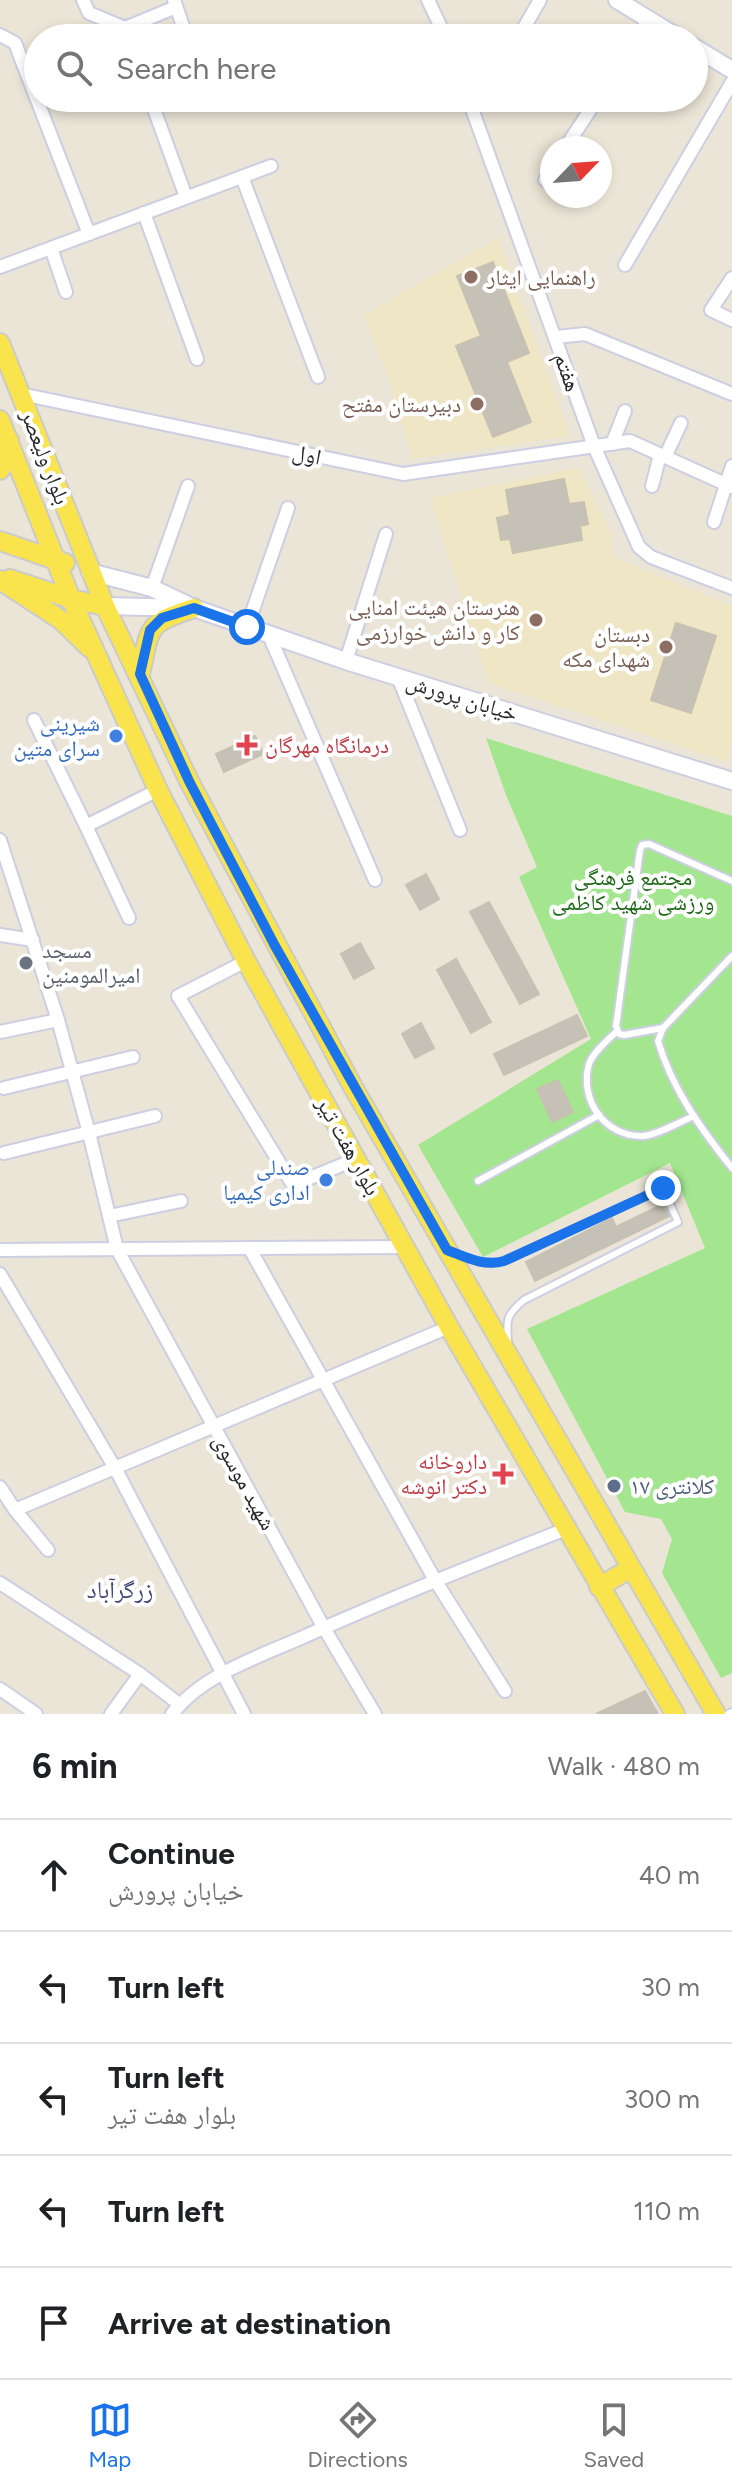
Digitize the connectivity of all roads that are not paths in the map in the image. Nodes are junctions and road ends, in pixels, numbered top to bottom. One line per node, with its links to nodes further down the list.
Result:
1 (83, 0): 7 (street)
2 (428, 0): 10 (street)
3 (540, 0): 11 (street)
4 (617, 0): 6 (street)
5 (175, 3): 8 (street); 9 (street)
6 (649, 19): 12 (street); 13 (street)
7 (109, 24)
8 (141, 24)
9 (182, 24)
10 (439, 24)
11 (526, 24)
12 (646, 24)
13 (657, 24)
14 (0, 35): 16 (street)
15 (708, 55): 17 (street)
16 (24, 66)
17 (732, 70)
18 (732, 82): 30 (street)
19 (42, 112): 28 (street)
20 (155, 112): 26 (street)
21 (473, 112): 35 (street, هفتم)
22 (589, 112): 23 (street)
23 (573, 136)
24 (271, 166): 25 (street)
25 (242, 177): 26 (street); 38 (street)
26 (186, 197): 27 (street)
27 (144, 213): 28 (street); 37 (street)
28 (89, 234): 29 (street)
29 (51, 248): 31 (street); 33 (street)
30 (625, 265)
31 (0, 267)
32 (732, 278): 34 (street)
33 (66, 292)
34 (732, 320)
35 (556, 337): 40 (street); 46 (street, هفتم)
36 (0, 343): 39 (main road, بلوار ولیعصر)
37 (197, 359)
38 (318, 377)
39 (21, 394): 46 (street, اول); 58 (main road, بلوار ولیعصر)
40 (732, 394)
41 (625, 411): 45 (street)
42 (0, 420): 44 (main road, بلوار ولیعصر)
43 (681, 423): 47 (street)
44 (9, 440): 49 (main road); 57 (main road, بلوار ولیعصر)
45 (612, 444): 46 (street, اول); 47 (street, اول)
46 (594, 446): 61 (street, هفتم)
47 (662, 456): 51 (street); 52 (street, اول)
48 (732, 466): 52 (street)
49 (0, 470)
50 (188, 486): 60 (street)
51 (652, 486)
52 (728, 486): 54 (street)
53 (288, 508): 65 (street)
54 (714, 522)
55 (386, 534): 68 (street)
56 (0, 541): 57 (main road)
57 (58, 561): 58 (main road); 62 (main road, بلوار هفت تیر)
58 (90, 572): 60 (street, خیابان پرورش); 63 (main road, بلوار هفت تیر)
59 (0, 578): 62 (main road); 67 (main road)
60 (152, 588): 64 (street, خیابان پرورش)
61 (732, 588)
62 (71, 599): 63 (main road); 67 (main road, بلوار هفت تیر)
63 (105, 606): 64 (street, خیابان پرورش); 69 (main road, بلوار هفت تیر)
64 (194, 608): 65 (street, خیابان پرورش); 69 (main road)
65 (247, 627): 66 (street, خیابان پرورش)
66 (269, 635): 68 (street, خیابان پرورش); 77 (street)
67 (98, 656): 73 (main road, بلوار هفت تیر)
68 (346, 661): 70 (street, خیابان پرورش)
69 (140, 674): 90 (main road, بلوار هفت تیر)
70 (398, 677): 72 (street, خیابان پرورش); 75 (street)
71 (34, 720): 74 (street)
72 (732, 781)
73 (158, 790): 74 (street); 83 (main road, بلوار هفت تیر)
74 (86, 826): 79 (street)
75 (460, 830)
76 (0, 840): 81 (street, شهید موسوی)
77 (375, 880)
78 (732, 881): 86 (lane)
79 (129, 918)
80 (0, 935): 81 (street)
81 (33, 940): 84 (street, شهید موسوی)
82 (732, 956): 85 (lane)
83 (246, 961): 92 (main road, بلوار هفت تیر); 98 (street)
84 (58, 1020): 87 (street); 89 (street, شهید موسوی)
85 (663, 1028): 86 (lane); 95 (lane)
86 (617, 1031): 93 (lane)
87 (0, 1032)
88 (133, 1057): 89 (street)
89 (72, 1071): 91 (street); 96 (street, شهید موسوی)
90 (353, 1087): 92 (main road); 107 (main road, بلوار هفت تیر)
91 (4, 1088)
92 (325, 1103): 98 (main road, بلوار هفت تیر)
93 (599, 1115): 95 (lane); 100 (lane)
94 (155, 1116): 96 (street)
95 (694, 1116): 99 (lane)
96 (89, 1133): 97 (street); 102 (street, شهید موسوی)
97 (4, 1153)
98 (356, 1159): 103 (main road, بلوار هفت تیر)
99 (732, 1168)
100 (478, 1181)
101 (181, 1201): 102 (street)
102 (109, 1216): 104 (street, شهید موسوی)
103 (406, 1247): 105 (street); 109 (main road, بلوار هفت تیر)
104 (117, 1249): 105 (street); 106 (street); 112 (street, شهید موسوی)
105 (250, 1249): 111 (street)
106 (0, 1250)
107 (447, 1250): 110 (main road, بلوار هفت تیر); 110 (lane)
108 (0, 1274): 113 (street)
109 (449, 1327): 111 (street); 116 (main road, بلوار هفت تیر)
110 (510, 1359): 118 (main road, بلوار هفت تیر)
111 (324, 1379): 112 (street); 119 (street)
112 (214, 1426): 113 (street); 122 (street, شهید موسوی)
113 (115, 1468): 115 (street); 124 (street)
114 (0, 1487): 115 (street)
115 (15, 1510): 117 (street)
116 (566, 1529): 119 (street); 121 (main road, بلوار هفت تیر)
117 (48, 1550)
118 (631, 1568): 121 (main road); 133 (main road, بلوار هفت تیر)
119 (435, 1580): 122 (street); 126 (street)
120 (0, 1583): 123 (street)
121 (599, 1587): 132 (main road, بلوار هفت تیر)
122 (324, 1628): 124 (street); 131 (street, شهید موسوی)
123 (140, 1674): 127 (street); 129 (street)
124 (221, 1674): 127 (street); 130 (street)
125 (0, 1689): 128 (street)
126 (505, 1691)
127 (176, 1709)
128 (36, 1714)
129 (111, 1714)
130 (244, 1714)
131 (375, 1714)
132 (675, 1714)
133 (716, 1714)

